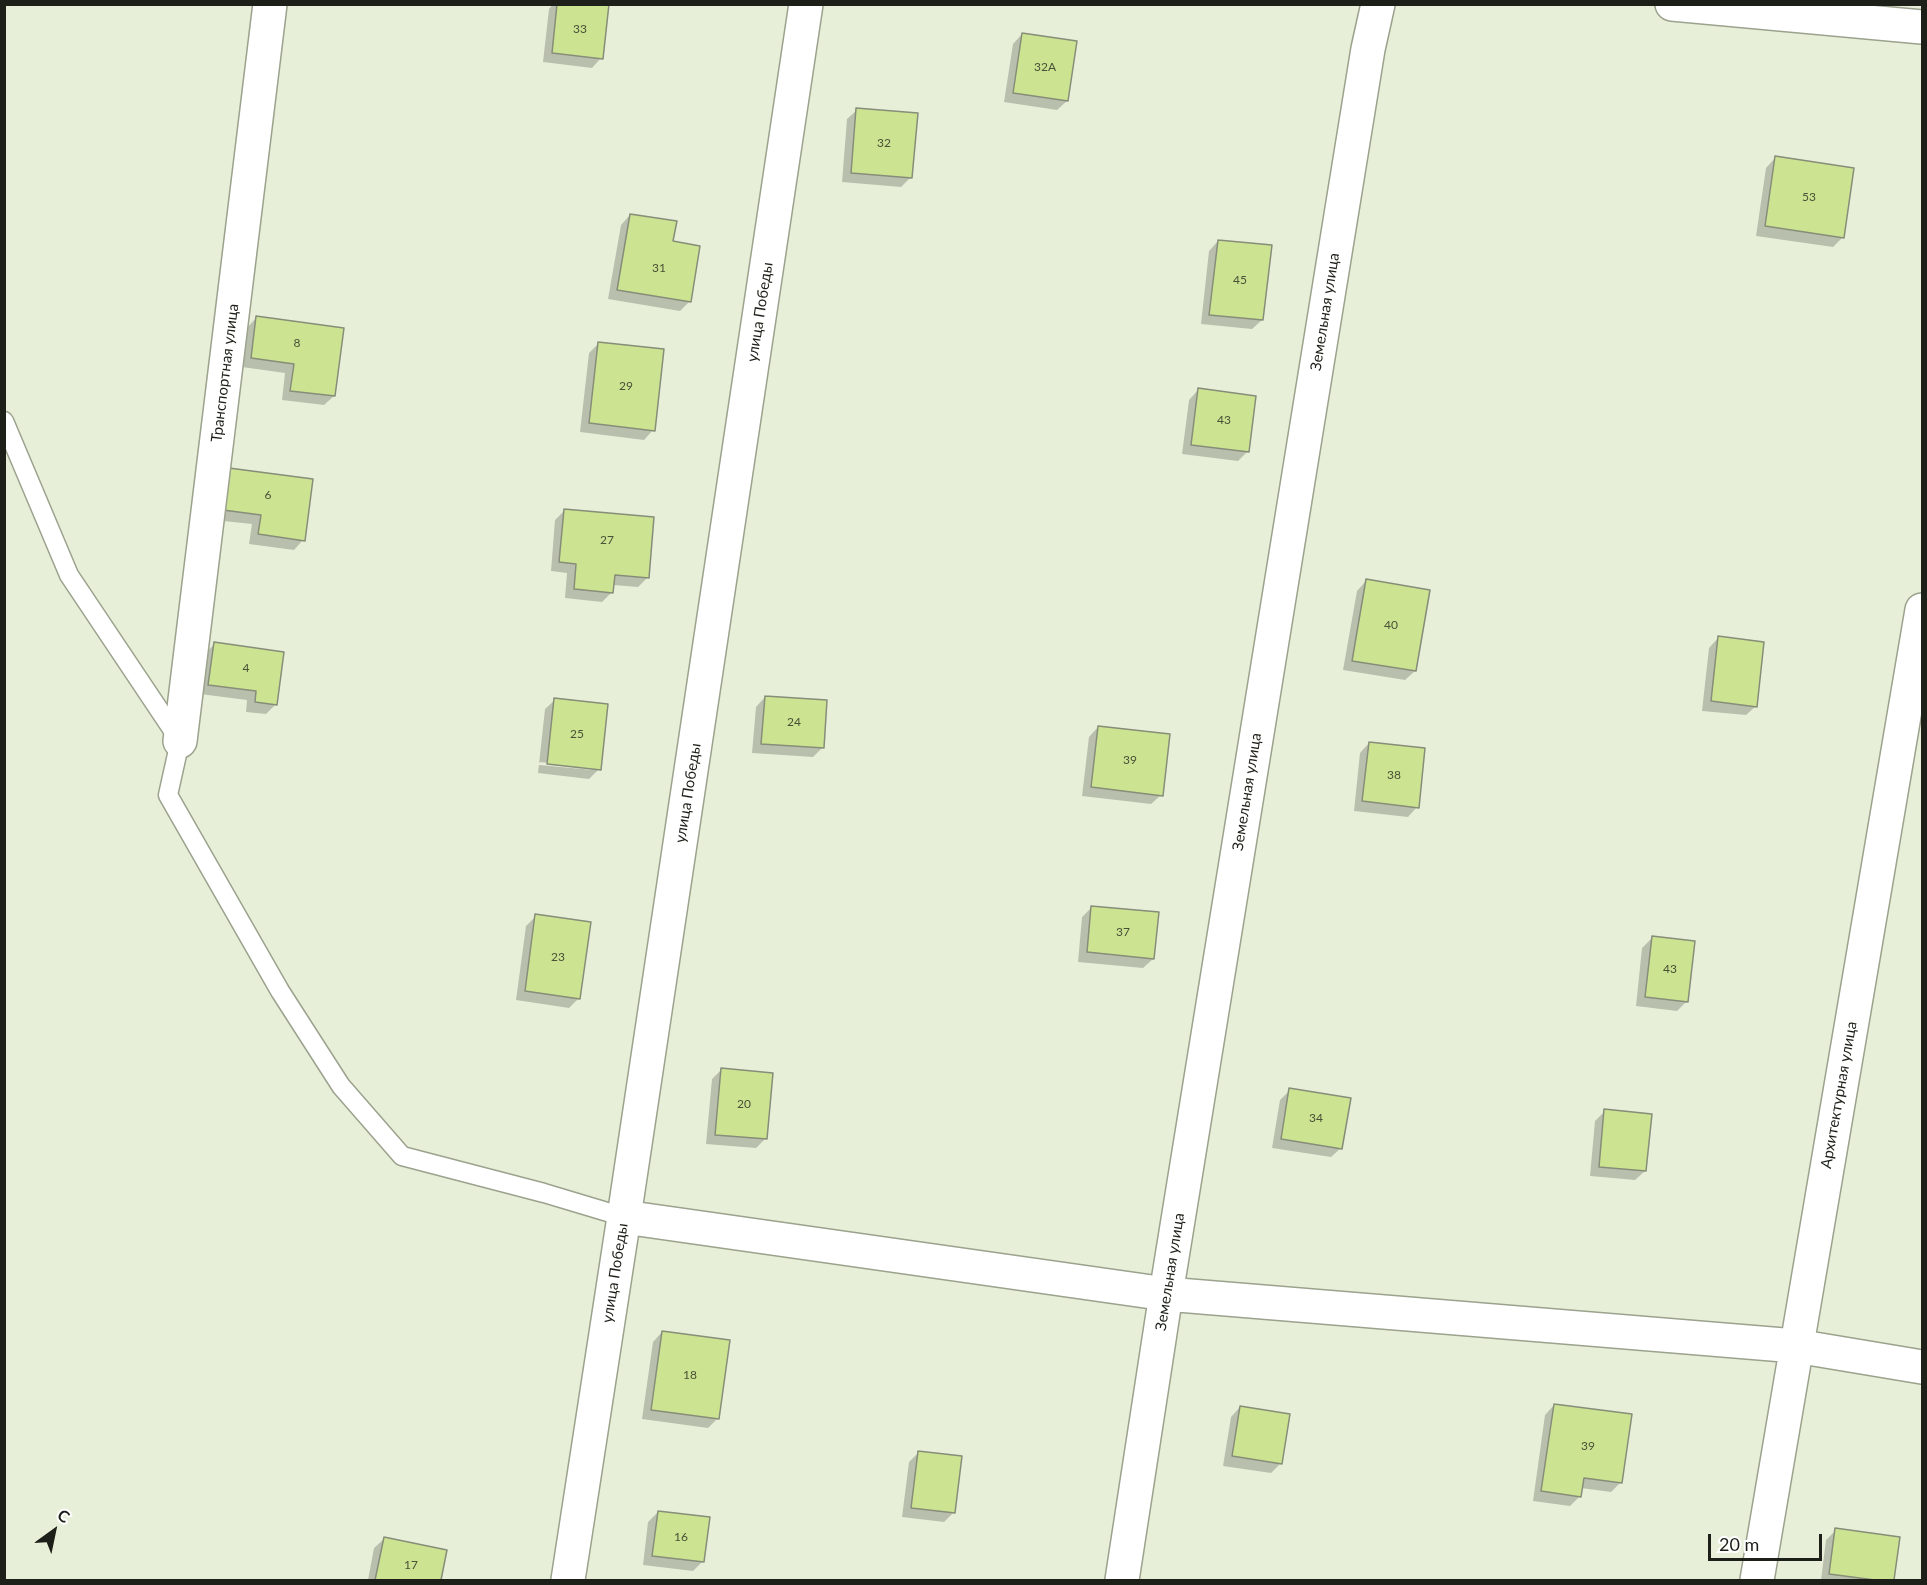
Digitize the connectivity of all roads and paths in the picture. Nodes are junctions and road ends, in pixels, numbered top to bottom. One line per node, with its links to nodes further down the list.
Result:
1 (270, 4): 8 (street, Транспортная улица)
2 (806, 4): 9 (street, улица Победы)
3 (1378, 4): 10 (street, Земельная улица)
4 (1672, 4): 5 (street)
5 (1923, 27)
6 (4, 420): 8 (lane)
7 (1923, 610): 11 (street, Архитектурная улица)
8 (180, 741): 9 (lane)
9 (624, 1217): 10 (street); 13 (street, улица Победы)
10 (1166, 1294): 11 (street); 14 (street, Земельная улица)
11 (1796, 1346): 12 (street); 15 (street, Архитектурная улица)
12 (1923, 1367)
13 (568, 1581)
14 (1122, 1581)
15 (1757, 1581)

